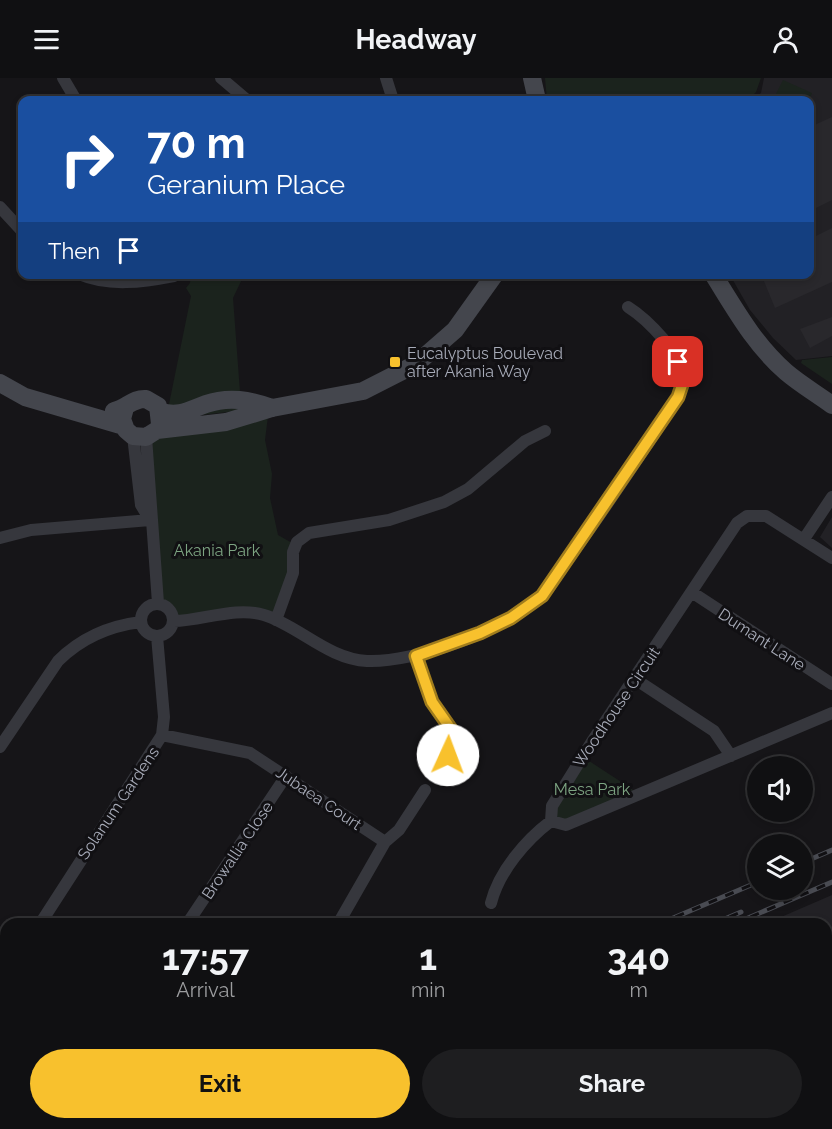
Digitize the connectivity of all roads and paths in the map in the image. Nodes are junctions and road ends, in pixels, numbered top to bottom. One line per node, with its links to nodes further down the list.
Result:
1 (63, 78): 5 (street)
2 (221, 78): 6 (street)
3 (386, 78): 7 (street)
4 (532, 78): 8 (street)
5 (74, 96)
6 (242, 96)
7 (392, 96)
8 (536, 96)
9 (0, 207): 10 (street)
10 (18, 227)
11 (91, 279): 12 (street)
12 (160, 279)
13 (491, 279): 20 (street)
14 (716, 279): 17 (street)
15 (628, 307): 33 (street)
16 (0, 383): 19 (street)
17 (832, 404)
18 (125, 408): 19 (street); 20 (street); 20 (street)
19 (85, 413): 20 (street)
20 (144, 428): 23 (street)
21 (544, 431): 29 (street)
22 (832, 497): 25 (street)
23 (150, 520): 24 (street); 28 (street)
24 (0, 538)
25 (804, 539): 26 (street, Woodhouse Circuit); 27 (street, Woodhouse Circuit)
26 (832, 558)
27 (693, 593): 34 (street, Woodhouse Circuit); 35 (street, Dumant Lane)
28 (158, 603): 30 (street); 31 (street)
29 (276, 620): 30 (street); 33 (street)
30 (174, 621): 32 (street)
31 (141, 622): 32 (street); 38 (street)
32 (158, 636): 37 (street, Solanum Gardens)
33 (416, 656): 40 (street)
34 (635, 679): 39 (street); 43 (street, Woodhouse Circuit)
35 (832, 684)
36 (832, 713): 39 (street)
37 (162, 735): 41 (street, Jubaea Court); 46 (street, Solanum Gardens)
38 (0, 747)
39 (731, 756): 43 (street)
40 (440, 768)
41 (286, 777): 44 (street, Jubaea Court); 47 (street, Browallia Close)
42 (425, 790): 44 (street)
43 (551, 820): 45 (street)
44 (385, 842): 48 (street)
45 (491, 903)
46 (44, 918)
47 (192, 918)
48 (341, 918)

